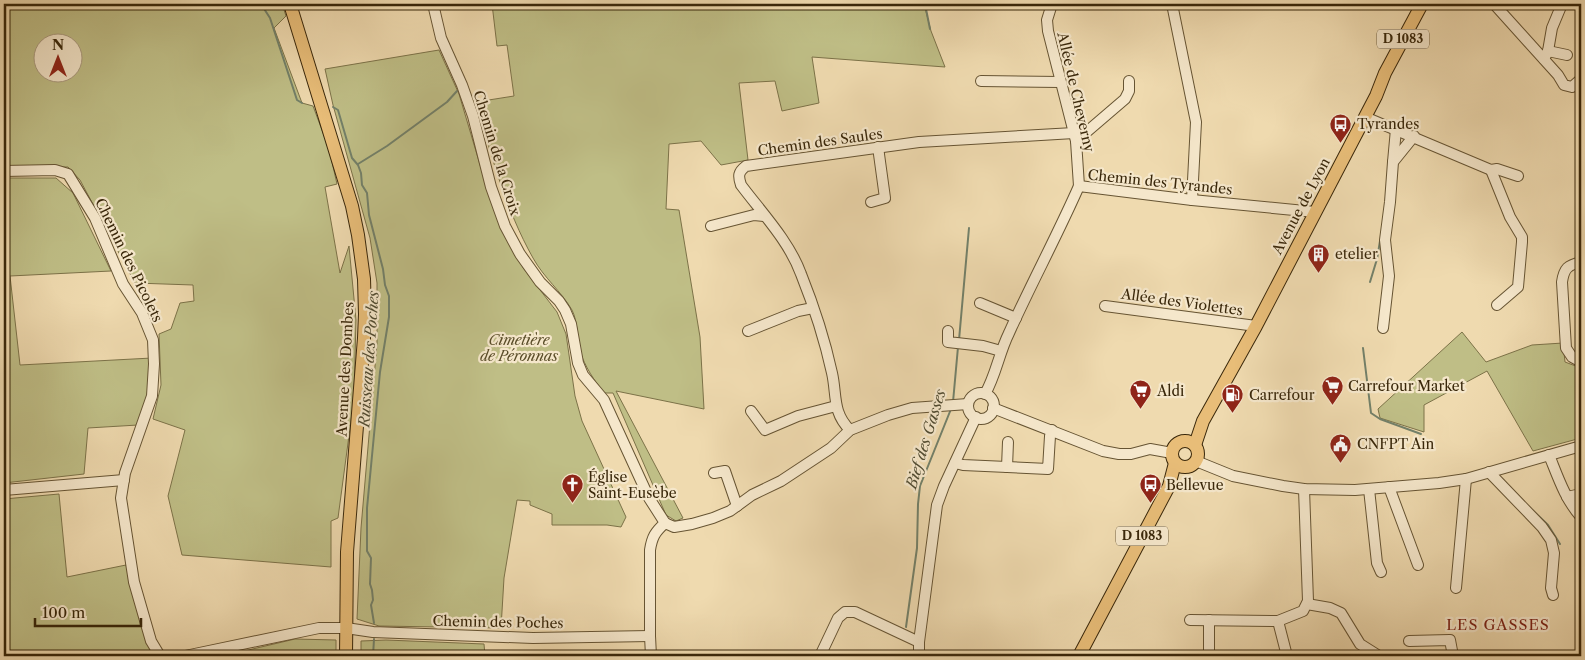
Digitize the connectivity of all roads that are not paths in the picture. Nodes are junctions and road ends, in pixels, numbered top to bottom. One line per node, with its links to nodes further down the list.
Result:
1 (290, 4): 78 (main road, Avenue des Dombes)
2 (433, 4): 69 (street, Chemin de la Croix)
3 (1052, 4): 13 (street, Allée de Cheverny)
4 (1172, 4): 24 (street)
5 (1422, 4): 14 (main road, Avenue de Lyon / D 1083)
6 (1494, 4): 8 (street)
7 (1562, 4): 8 (street)
8 (1546, 55): 9 (street); 10 (street)
9 (1567, 55)
10 (1581, 79)
11 (981, 81): 13 (street)
12 (1129, 81): 17 (street)
13 (1060, 82): 17 (street, Allée de Cheverny)
14 (1365, 117): 15 (street); 26 (main road, Avenue de Lyon / D 1083)
15 (1396, 129): 16 (street); 19 (street)
16 (1414, 136): 19 (street); 20 (street)
17 (1075, 137): 18 (street, Chemin des Saules); 23 (street, Allée de Cheverny)
18 (878, 147): 25 (street); 27 (street, Chemin des Saules)
19 (1393, 162): 36 (street)
20 (1491, 170): 22 (street); 31 (street)
21 (4, 171): 60 (street, Chemin des Picolets)
22 (1518, 176)
23 (1079, 186): 24 (street, Chemin des Tyrandes); 34 (street, Chemin des Tyrandes)
24 (1192, 200): 26 (street, Chemin des Tyrandes)
25 (871, 202)
26 (1315, 212): 35 (main road, Avenue de Lyon / D 1083)
27 (764, 216): 28 (street); 33 (street, Chemin des Saules)
28 (712, 226)
29 (1581, 262): 40 (street)
30 (980, 303): 34 (street)
31 (1497, 305)
32 (1105, 306): 35 (street, Allée des Violettes)
33 (813, 308): 37 (street); 43 (street, Chemin des Saules)
34 (1016, 318): 39 (street, Chemin des Tyrandes)
35 (1256, 326): 50 (main road, Avenue de Lyon / D 1083)
36 (1383, 328)
37 (748, 331)
38 (948, 331): 39 (street)
39 (1001, 352): 41 (street, Chemin des Tyrandes)
40 (1581, 362)
41 (986, 394): 42 (street); 44 (street)
42 (968, 404): 46 (street); 47 (street)
43 (836, 406): 45 (street); 47 (street, Chemin des Saules)
44 (993, 408): 46 (street); 48 (street)
45 (750, 411)
46 (976, 418): 55 (street)
47 (850, 430): 67 (street)
48 (1052, 430): 53 (street); 56 (street)
49 (1008, 442): 56 (street)
50 (1190, 443): 53 (main road); 54 (main road)
51 (1581, 446): 52 (street)
52 (1549, 455): 57 (street); 66 (street)
53 (1177, 461): 54 (main road); 88 (main road, D 1083)
54 (1196, 462): 62 (street)
55 (954, 463): 56 (street); 81 (street)
56 (1007, 467)
57 (1490, 472): 59 (street); 73 (street)
58 (714, 473): 67 (street)
59 (1466, 479): 61 (street); 72 (street)
60 (124, 480): 64 (street); 82 (street, Chemin des Picolets)
61 (1389, 488): 63 (street); 70 (street)
62 (1304, 489): 63 (street); 74 (street)
63 (1369, 489): 71 (street)
64 (4, 490)
65 (1581, 494): 66 (street)
66 (1567, 498): 68 (street)
67 (737, 506): 69 (street)
68 (1581, 517)
69 (665, 524): 79 (street)
70 (1418, 564)
71 (1380, 572)
72 (1456, 588)
73 (1553, 595)
74 (1307, 604): 77 (street); 91 (street)
75 (1190, 620): 76 (street)
76 (1209, 620): 77 (street); 89 (street)
77 (1278, 621): 90 (street)
78 (346, 628): 79 (street, Chemin des Poches); 83 (street, Chemin des Poches); 84 (main road, Avenue des Dombes)
79 (650, 636): 85 (street)
80 (1409, 641): 92 (street)
81 (919, 642): 86 (street); 87 (street)
82 (160, 656)
83 (186, 656)
84 (346, 656)
85 (651, 656)
86 (820, 656)
87 (918, 656)
88 (1079, 656)
89 (1209, 656)
90 (1287, 656)
91 (1377, 656)
92 (1453, 656)

